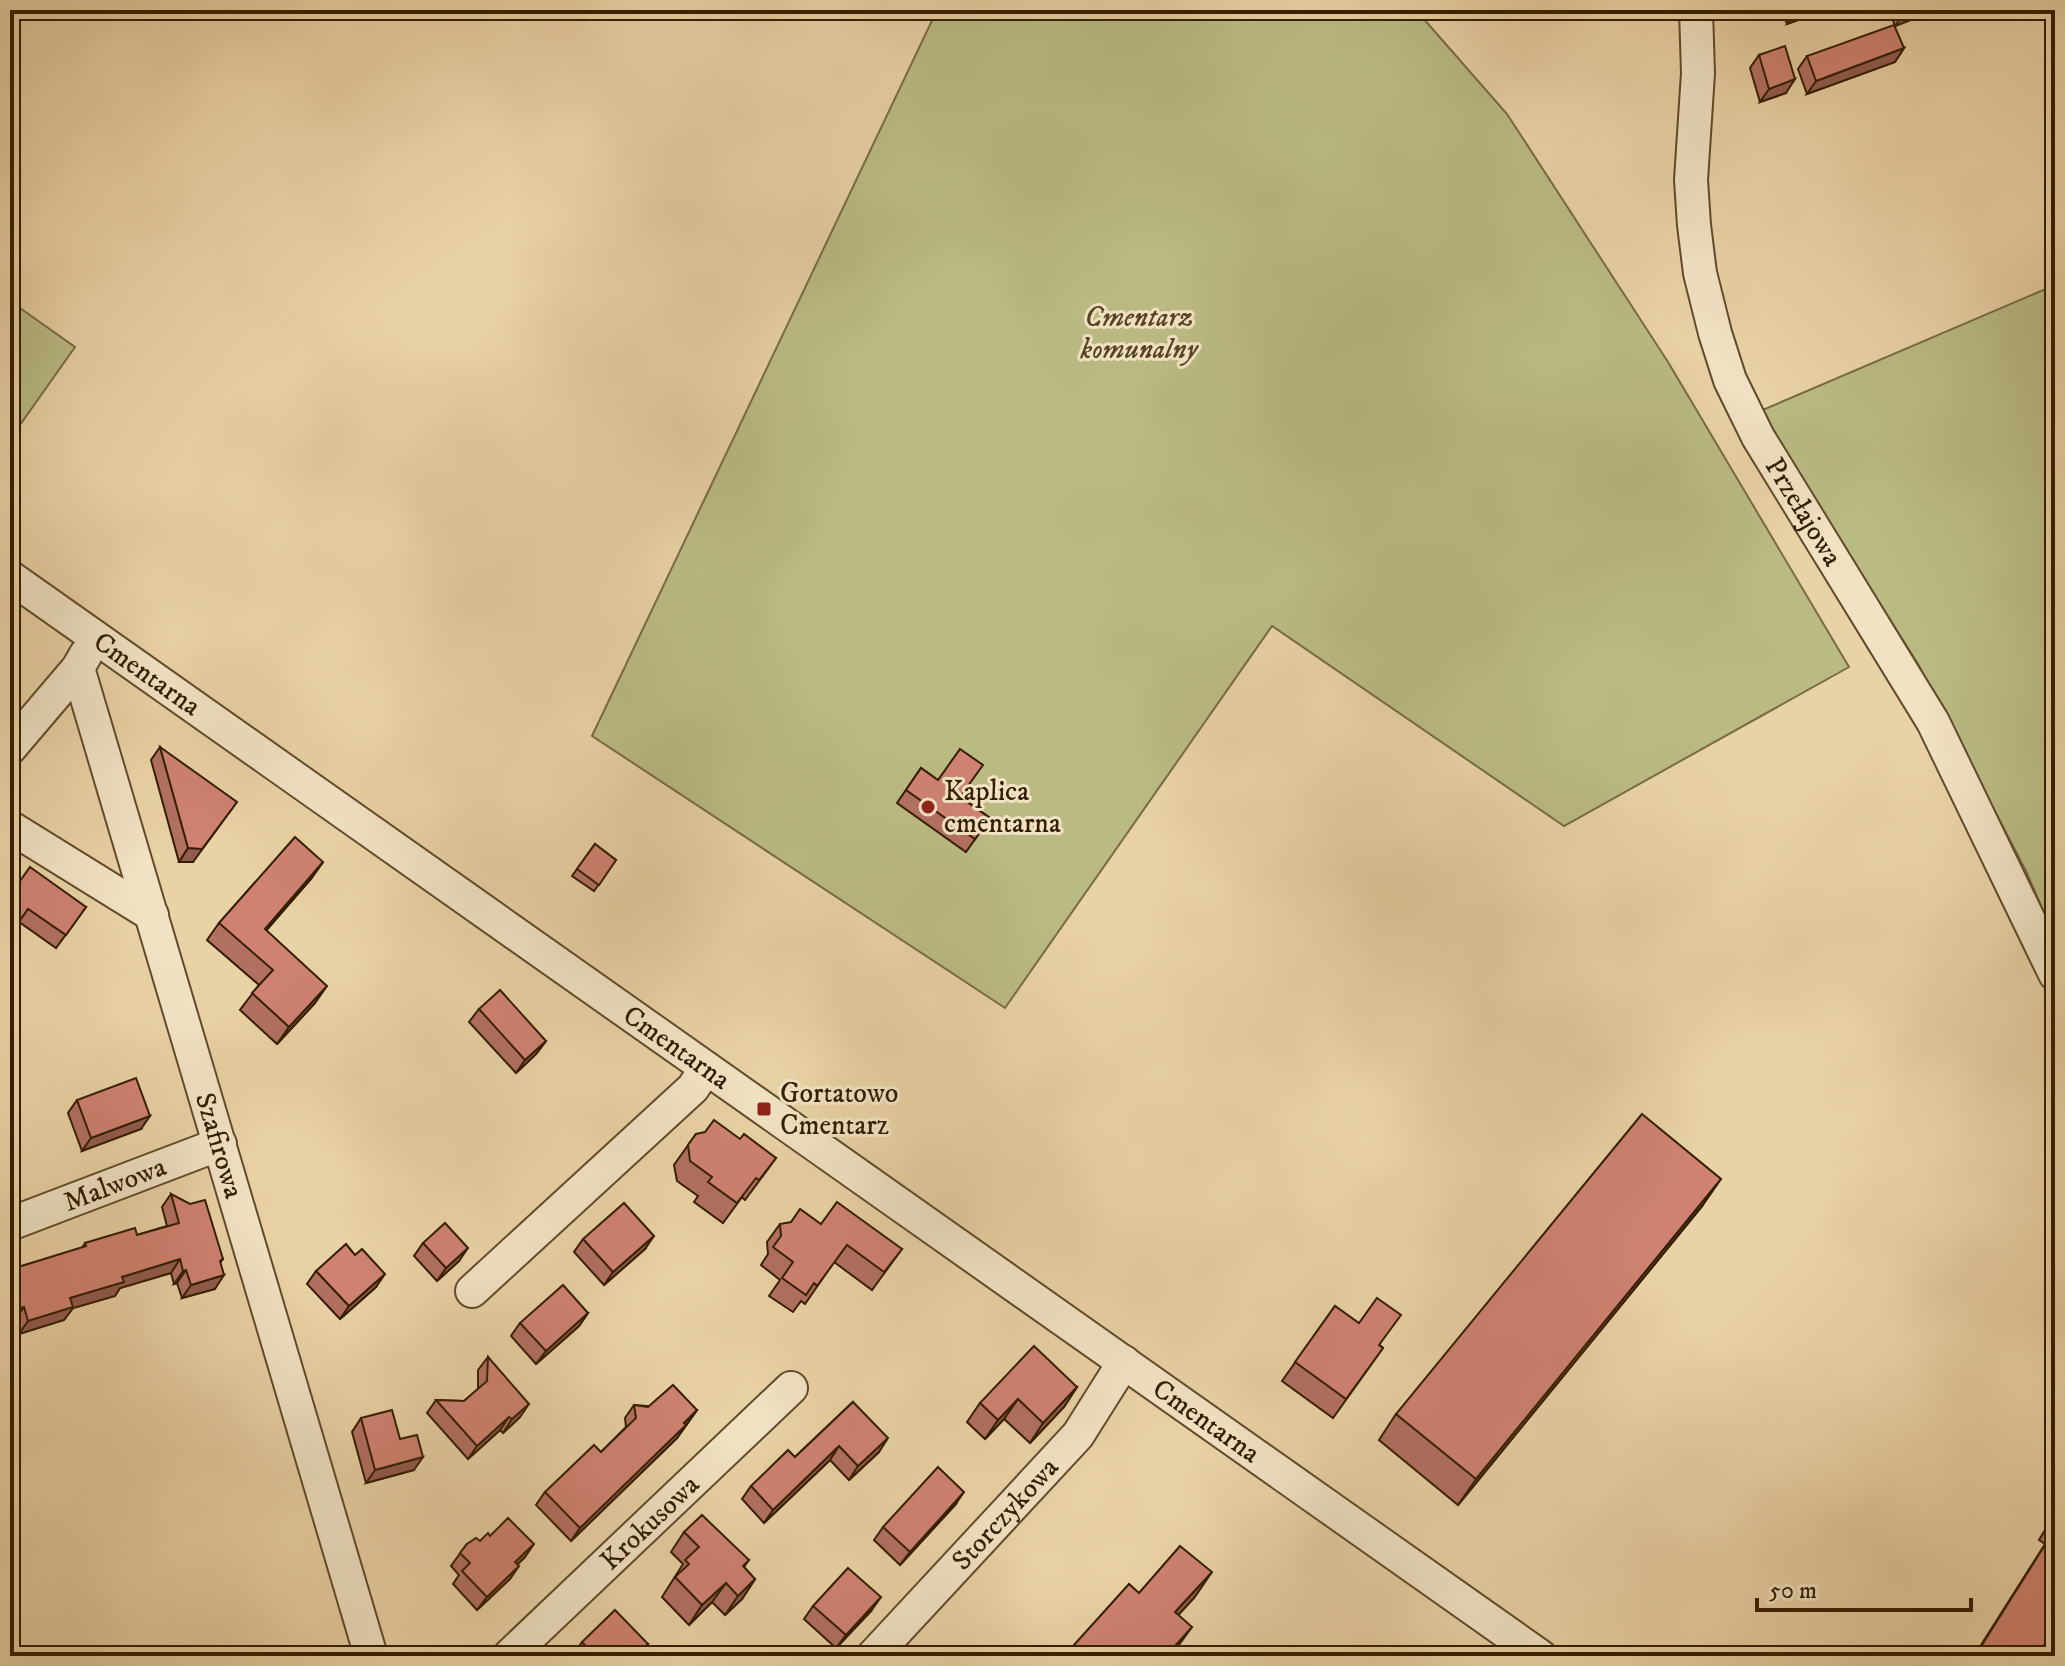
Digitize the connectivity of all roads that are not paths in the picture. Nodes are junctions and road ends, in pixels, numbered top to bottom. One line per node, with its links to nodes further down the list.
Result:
1 (1696, 10): 8 (street, Przełajowa)
2 (10, 577): 3 (street, Cmentarna)
3 (96, 638): 4 (street); 9 (street, Cmentarna)
4 (78, 668): 5 (street); 7 (street, Szafirowa)
5 (10, 748)
6 (10, 827): 7 (street)
7 (152, 915): 10 (street, Szafirowa)
8 (2055, 974)
9 (706, 1068): 12 (street); 13 (street, Cmentarna)
10 (220, 1144): 11 (street, Malwowa); 15 (street, Szafirowa)
11 (10, 1224)
12 (472, 1291)
13 (1124, 1362): 17 (street, Storczykowa); 18 (street, Cmentarna)
14 (791, 1388): 16 (street, Krokusowa)
15 (371, 1656)
16 (509, 1656)
17 (873, 1656)
18 (1540, 1656)

